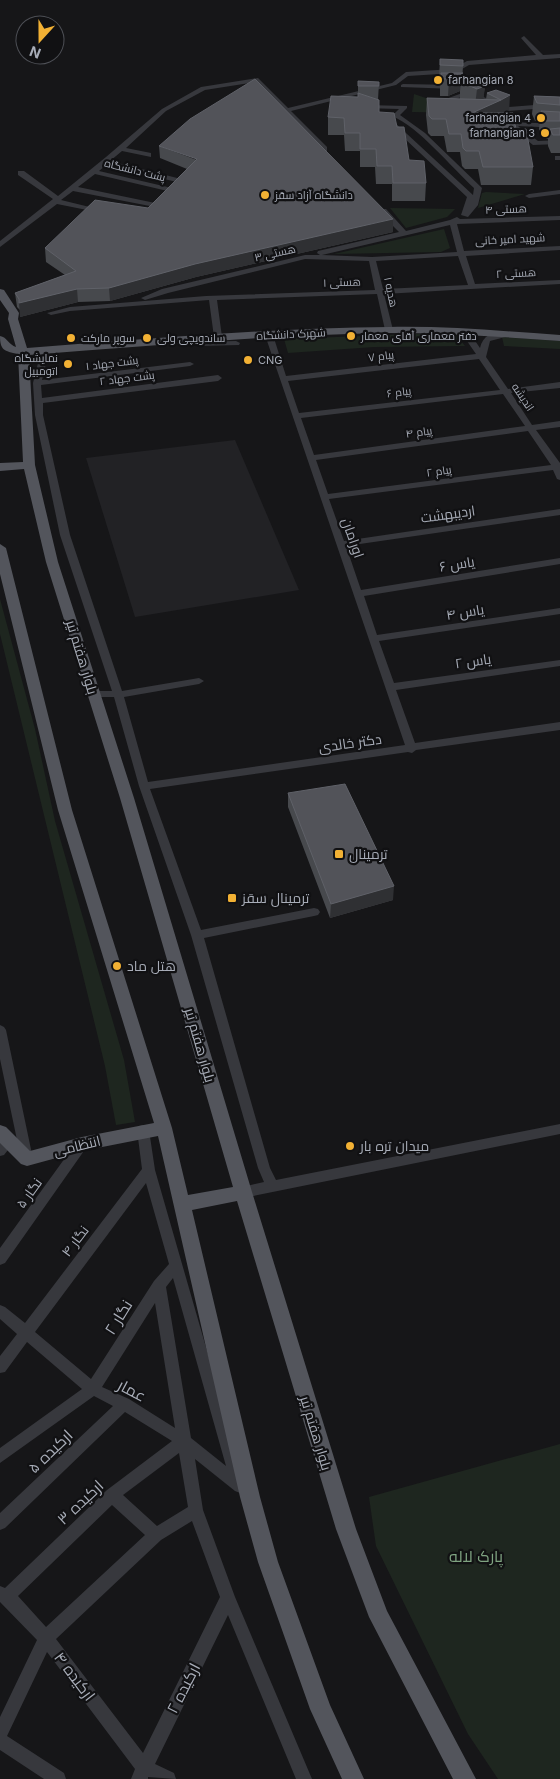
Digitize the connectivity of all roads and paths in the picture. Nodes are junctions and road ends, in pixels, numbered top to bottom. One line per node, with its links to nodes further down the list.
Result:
1 (524, 38): 3 (street)
2 (560, 56): 3 (street)
3 (540, 57): 10 (street)
4 (403, 86): 5 (street)
5 (467, 90): 6 (street); 7 (street)
6 (446, 100)
7 (495, 103): 8 (street); 9 (street)
8 (560, 105)
9 (482, 108)
10 (287, 110): 17 (street); 18 (street)
11 (516, 111): 12 (street)
12 (560, 113)
13 (398, 114): 14 (street); 14 (street); 31 (street)
14 (386, 116): 31 (street)
15 (560, 126): 16 (street)
16 (560, 142)
17 (120, 149): 19 (street, پشت دانشگاه); 20 (street)
18 (328, 153)
19 (148, 155)
20 (104, 162): 21 (street); 26 (street, پشت دانشگاه)
21 (92, 171): 23 (street); 26 (street, پشت دانشگاه)
22 (21, 173): 27 (street)
23 (71, 188): 26 (street); 27 (street)
24 (560, 192): 25 (street)
25 (529, 196)
26 (165, 198): 29 (street)
27 (57, 200): 30 (street); 35 (street)
28 (376, 204): 34 (street)
29 (150, 212)
30 (115, 213)
31 (465, 214): 33 (street)
32 (560, 218): 33 (street, هستی ۴)
33 (453, 222): 34 (street); 37 (street)
34 (404, 233): 38 (street)
35 (0, 245)
36 (560, 248): 37 (street, شهید امیر خانی)
37 (461, 253): 39 (street, هستی ۳); 42 (street)
38 (305, 257): 39 (street, هستی ۳); 40 (street, هستی ۳)
39 (372, 259): 44 (street, هدیه ۱)
40 (198, 282): 45 (street); 46 (street, هستی ۳)
41 (560, 282): 42 (street, هستی ۲)
42 (472, 286): 44 (street, هستی ۱)
43 (0, 292): 58 (main road, بلوار هفتم تیر)
44 (379, 292): 45 (street, هستی ۱); 48 (street, هدیه ۱)
45 (209, 298): 46 (street, هستی ۱); 53 (street)
46 (128, 303): 47 (street)
47 (51, 313)
48 (388, 328): 49 (main road, شهرک دانشگاه); 51 (main road); 52 (main road, شهرک دانشگاه); 53 (main road)
49 (464, 331): 50 (main road, شهرک دانشگاه); 60 (street, اندیشه)
50 (506, 334): 54 (main road, شهرک دانشگاه); 60 (street)
51 (560, 334)
52 (269, 335): 53 (main road, شهرک دانشگاه); 63 (street, اورامان)
53 (218, 336): 58 (main road); 59 (main road, شهرک دانشگاه)
54 (560, 338)
55 (0, 339): 58 (main road)
56 (236, 343): 57 (street)
57 (197, 344)
58 (21, 345): 59 (main road, شهرک دانشگاه); 72 (main road, بلوار هفتم تیر)
59 (49, 351): 64 (street)
60 (482, 356): 63 (street, پیام ۷); 66 (street, اندیشه)
61 (190, 364): 64 (street, پشت جهاد ۱)
62 (218, 378): 67 (street, پشت جهاد ۲)
63 (283, 379): 68 (street, اورامان)
64 (37, 383): 67 (street)
65 (560, 385): 66 (street, پیام ۶)
66 (505, 391): 68 (street, پیام ۶); 70 (street, اندیشه)
67 (39, 401): 88 (street)
68 (296, 416): 71 (street, اورامان)
69 (560, 424): 70 (street, پیام ۴)
70 (530, 428): 71 (street, پیام ۴); 73 (street, اندیشه)
71 (310, 458): 76 (street, اورامان)
72 (29, 465): 74 (main road); 87 (main road, بلوار هفتم تیر)
73 (558, 466): 75 (street, اندیشه); 76 (street, پیام ۲)
74 (0, 467)
75 (560, 478)
76 (324, 497): 78 (street, اورامان)
77 (560, 512): 78 (street, اردیبهشت)
78 (341, 544): 81 (street, اورامان)
79 (0, 548): 95 (main road)
80 (560, 561): 81 (street, یاس ۶)
81 (358, 594): 83 (street, اورامان)
82 (560, 611): 83 (street, یاس ۴)
83 (374, 640): 86 (street, اورامان)
84 (560, 662): 86 (street, یاس ۲)
85 (199, 681): 88 (street)
86 (391, 687): 90 (street, اورامان)
87 (94, 694): 88 (street); 103 (main road, بلوار هفتم تیر)
88 (118, 694): 91 (street)
89 (560, 726): 90 (street, دکتر خالدی)
90 (412, 749): 91 (street, دکتر خالدی)
91 (144, 786): 93 (street)
92 (314, 912): 93 (street)
93 (197, 935): 102 (street)
94 (0, 1030): 100 (street)
95 (164, 1128): 97 (main road, انتظامی); 104 (main road)
96 (560, 1129): 102 (street)
97 (143, 1130): 99 (main road, انتظامی); 101 (street)
98 (3, 1141): 100 (main road)
99 (82, 1144): 100 (main road, انتظامی); 105 (street, نگار ۵)
100 (27, 1159)
101 (149, 1170): 106 (street); 109 (street, نگار ۴)
102 (273, 1187): 103 (street)
103 (243, 1192): 104 (main road); 130 (main road, بلوار هفتم تیر)
104 (182, 1204): 115 (main road)
105 (0, 1259)
106 (176, 1265): 107 (street, نگار ۲); 115 (street)
107 (159, 1285): 111 (street, نگار ۲); 113 (street)
108 (0, 1311): 109 (street, عمار)
109 (27, 1332): 110 (street, نگار ۴); 111 (street, عمار)
110 (0, 1367)
111 (93, 1390): 112 (street, عمار); 114 (street)
112 (124, 1404): 113 (street, عمار); 118 (street, ارکیده ۵)
113 (184, 1441): 115 (street, عمار); 116 (street, ارکیده ۳); 117 (street)
114 (0, 1456)
115 (244, 1491): 126 (main road)
116 (112, 1495): 119 (street); 120 (street, ارکیده ۳)
117 (196, 1510): 119 (street); 121 (street)
118 (0, 1523)
119 (156, 1535): 122 (street)
120 (4, 1595): 122 (street, ارکیده ۴)
121 (228, 1598): 125 (street, ارکیده ۲); 129 (street)
122 (46, 1638): 123 (street); 125 (street, ارکیده ۴)
123 (0, 1734)
124 (0, 1741): 127 (street)
125 (141, 1773): 128 (street)
126 (351, 1778)
127 (58, 1779)
128 (168, 1779)
129 (304, 1779)
130 (466, 1779)

